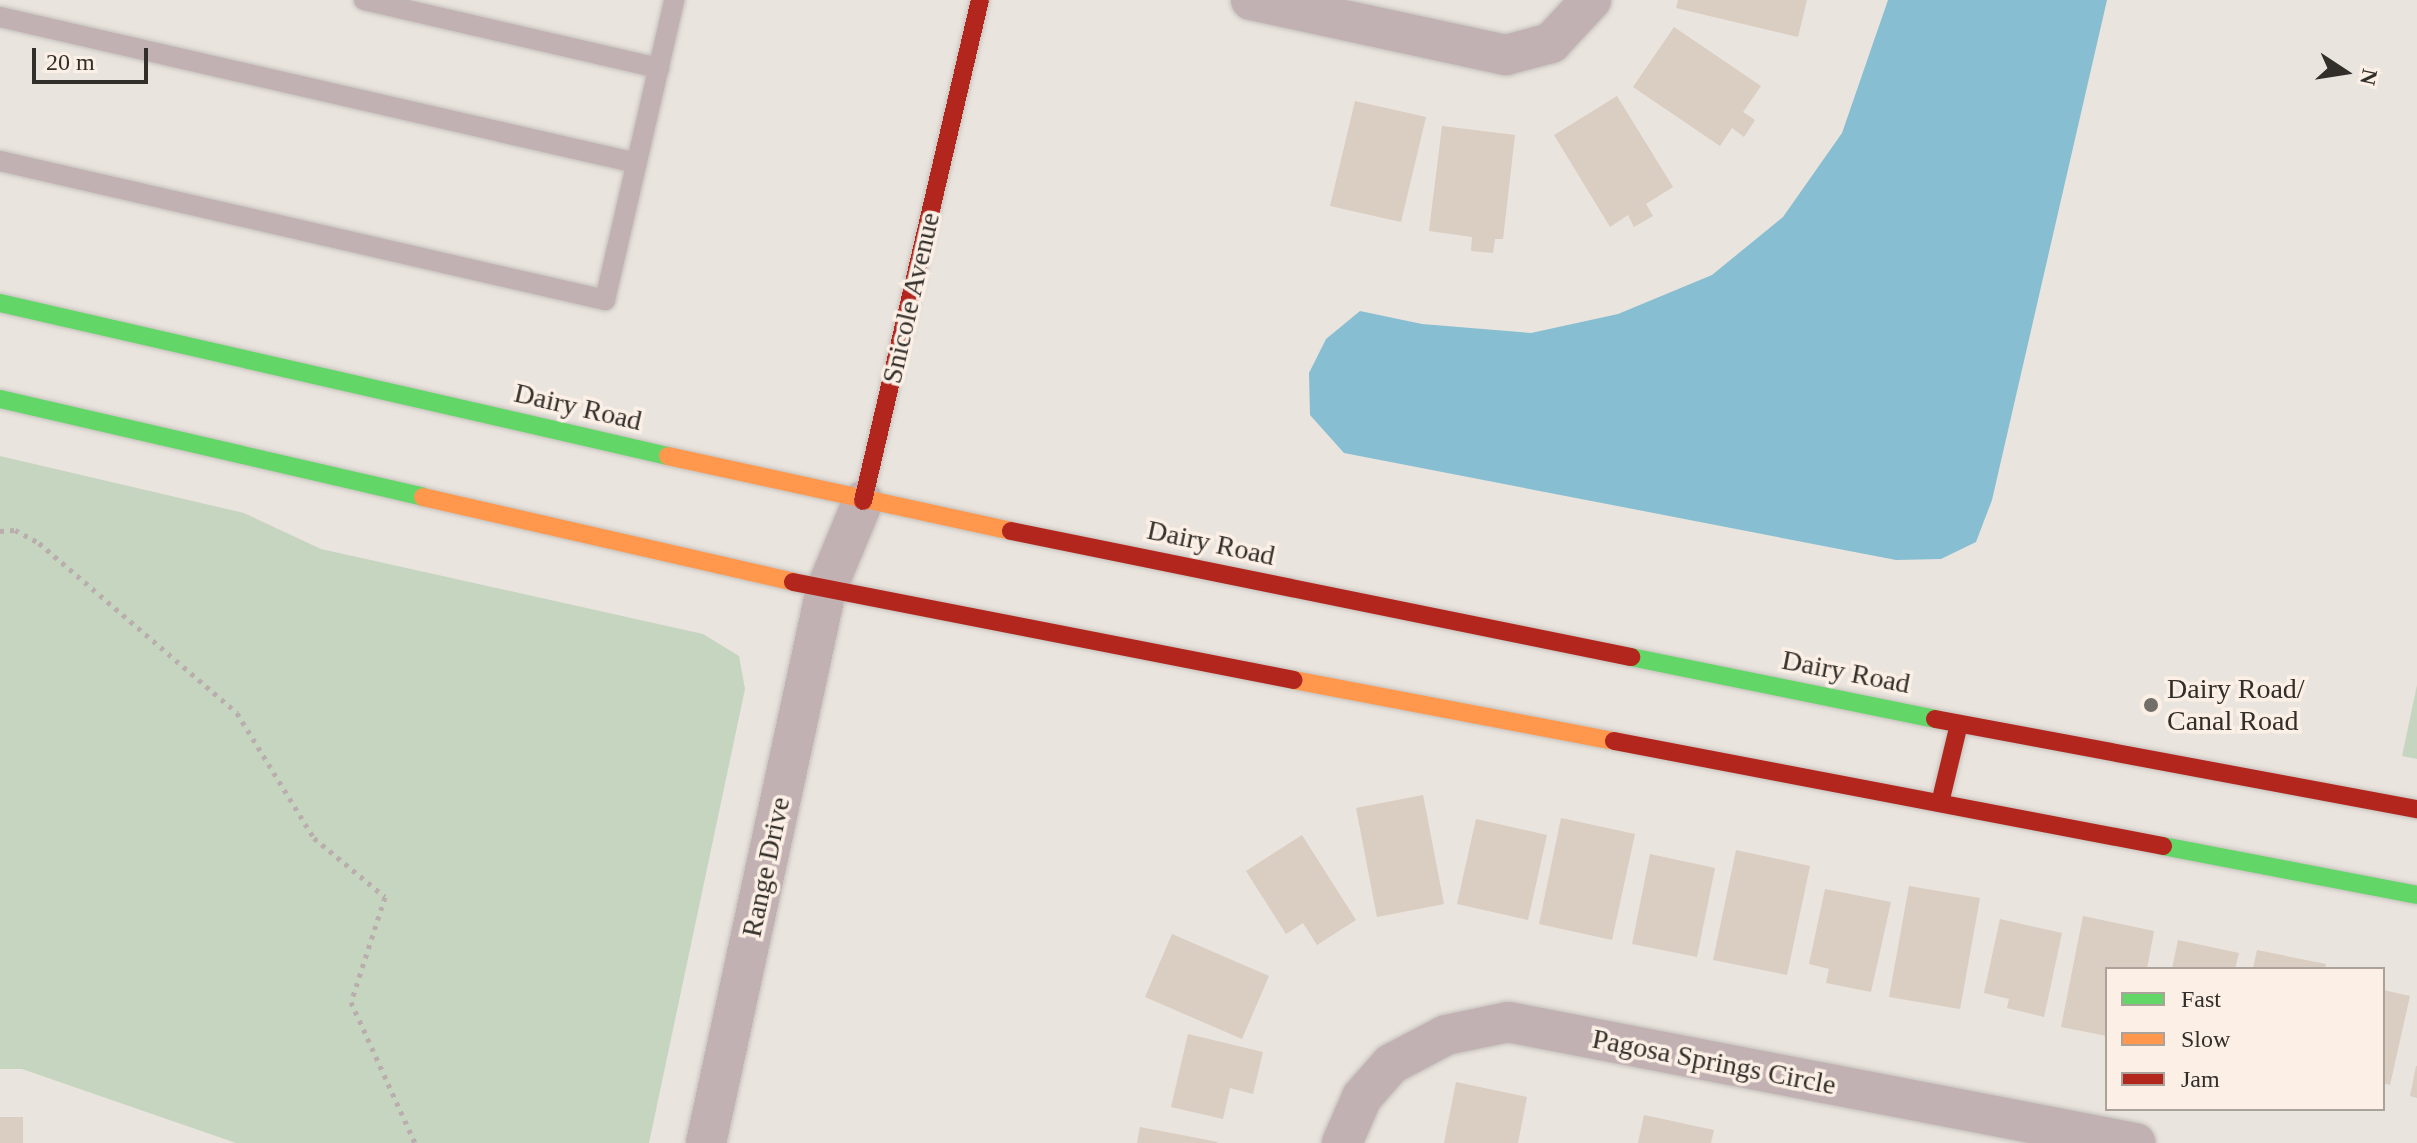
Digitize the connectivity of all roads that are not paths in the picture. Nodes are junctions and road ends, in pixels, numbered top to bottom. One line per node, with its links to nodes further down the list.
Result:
1 (364, 0): 7 (lane)
2 (674, 0): 7 (lane)
3 (980, 0): 12 (street, Snicole Avenue)
4 (1251, 0): 5 (street)
5 (1591, 0)
6 (0, 17): 9 (lane)
7 (659, 68): 9 (lane)
8 (0, 161): 9 (lane)
9 (636, 163)
10 (0, 303): 12 (street, Dairy Road)
11 (0, 399): 13 (street)
12 (863, 501): 13 (street, Snicole Avenue); 14 (street, Dairy Road)
13 (826, 590): 15 (street); 18 (street, Range Drive)
14 (1959, 724): 15 (street); 16 (street, Dairy Road)
15 (1940, 803): 17 (street)
16 (2417, 809)
17 (2417, 895)
18 (706, 1143)
19 (1342, 1143): 20 (street, Pagosa Springs Circle)
20 (2135, 1143)

